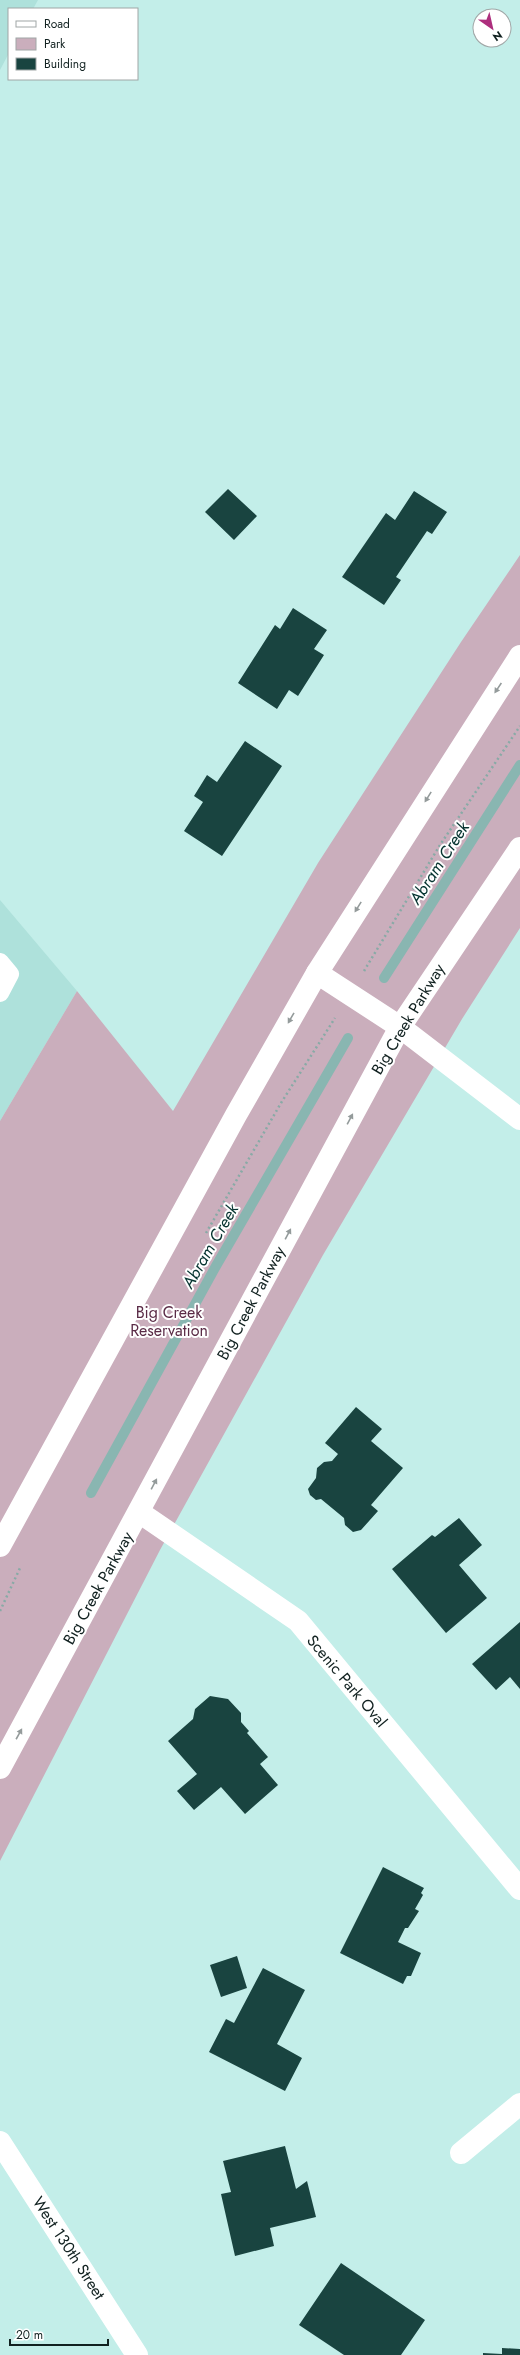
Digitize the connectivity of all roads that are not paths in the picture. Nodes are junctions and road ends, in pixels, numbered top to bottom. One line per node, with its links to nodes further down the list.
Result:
1 (520, 656): 4 (street, one-way to 4)
2 (520, 848): 6 (street, Big Creek Parkway)
3 (0, 962): 5 (lane)
4 (316, 972): 6 (street); 9 (street, one-way to 9)
5 (0, 993)
6 (400, 1026): 7 (street); 8 (street, Big Creek Parkway, one-way to 6)
7 (520, 1119)
8 (139, 1512): 10 (street, Big Creek Parkway, one-way to 8); 11 (street, Scenic Park Oval)
9 (0, 1546)
10 (0, 1768)
11 (520, 1889)
12 (520, 2104): 14 (street)
13 (0, 2142): 15 (street, West 130th Street)
14 (461, 2153)
15 (137, 2355)

